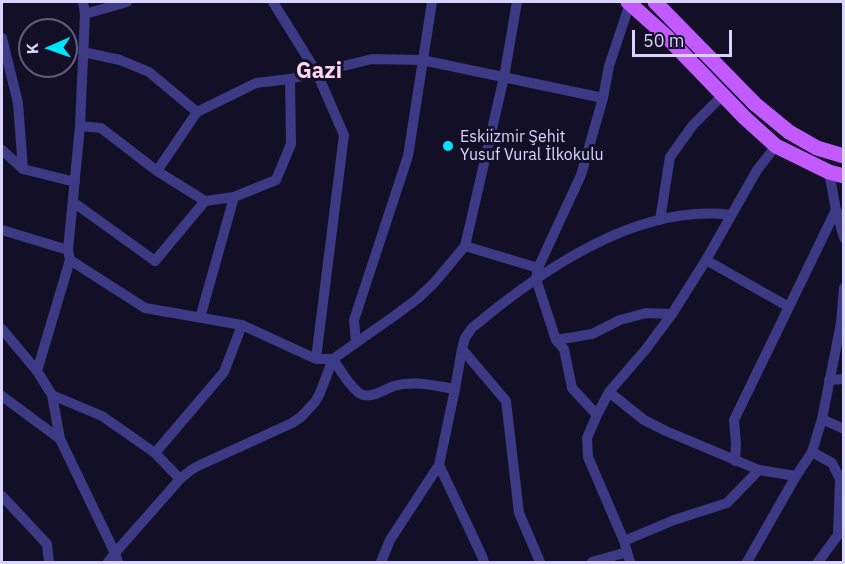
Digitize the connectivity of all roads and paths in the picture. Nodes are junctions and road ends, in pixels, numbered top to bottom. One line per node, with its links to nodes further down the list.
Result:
1 (83, 2): 8 (street)
2 (127, 2): 8 (street)
3 (273, 2): 12 (street)
4 (432, 2): 11 (street)
5 (517, 2): 13 (street)
6 (629, 2): 15 (main road); 16 (street)
7 (655, 2): 21 (main road)
8 (85, 14): 10 (street)
9 (2, 38): 22 (street)
10 (83, 52): 17 (street); 18 (street)
11 (422, 60): 12 (street); 13 (street); 46 (street)
12 (317, 73): 14 (street); 48 (street)
13 (504, 77): 16 (street); 35 (street)
14 (290, 79): 17 (street); 26 (street)
15 (723, 95): 19 (main road); 31 (street)
16 (603, 98): 38 (street)
17 (196, 112): 23 (street)
18 (80, 126): 23 (street); 25 (street)
19 (776, 146): 24 (main road); 30 (street)
20 (2, 150): 22 (street)
21 (843, 156)
22 (22, 169): 25 (street)
23 (157, 171): 27 (street)
24 (836, 174): 29 (street)
25 (75, 182): 28 (street)
26 (234, 196): 27 (street); 42 (street)
27 (205, 201): 28 (street)
28 (73, 202): 36 (street)
29 (836, 210): 32 (street); 34 (street); 40 (street)
30 (730, 215): 31 (street); 37 (street)
31 (660, 220): 38 (street)
32 (843, 221)
33 (2, 230): 36 (street)
34 (843, 238)
35 (465, 246): 38 (street); 46 (street)
36 (69, 255): 42 (street); 50 (street)
37 (706, 260): 40 (street); 41 (street)
38 (537, 273): 45 (street); 47 (street)
39 (843, 288): 51 (street)
40 (789, 307): 63 (street)
41 (672, 314): 45 (street); 54 (street)
42 (200, 318): 43 (street)
43 (242, 325): 48 (street); 62 (street)
44 (2, 329): 50 (street)
45 (556, 340): 57 (street)
46 (356, 343): 49 (street)
47 (462, 349): 53 (street); 75 (street)
48 (316, 358): 49 (street)
49 (333, 359): 53 (street); 67 (street)
50 (36, 371): 55 (street)
51 (829, 380): 52 (street); 58 (street)
52 (843, 380)
53 (455, 389): 64 (street)
54 (609, 392): 57 (street); 63 (street)
55 (52, 395): 60 (street); 62 (street)
56 (2, 396): 60 (street)
57 (597, 415): 69 (street)
58 (822, 419): 59 (street); 61 (street)
59 (843, 429)
60 (60, 439): 71 (street)
61 (812, 452): 66 (street); 78 (street)
62 (155, 453): 67 (street)
63 (735, 461): 65 (street)
64 (438, 465): 73 (street); 74 (street)
65 (759, 470): 66 (street); 69 (street)
66 (796, 476): 77 (street)
67 (180, 479): 71 (street)
68 (2, 496): 72 (street)
69 (624, 541): 70 (street)
70 (629, 557): 76 (street)
71 (114, 559)
72 (49, 562)
73 (381, 562)
74 (484, 562)
75 (540, 562)
76 (592, 562)
77 (747, 562)
78 (819, 562)

